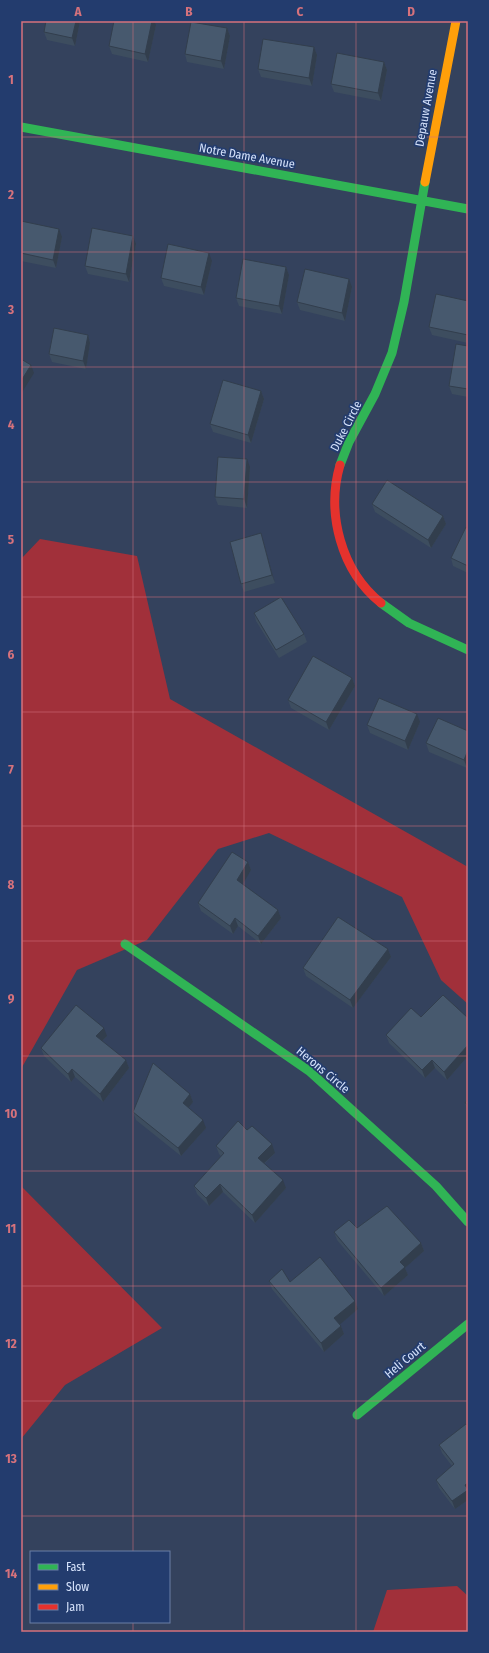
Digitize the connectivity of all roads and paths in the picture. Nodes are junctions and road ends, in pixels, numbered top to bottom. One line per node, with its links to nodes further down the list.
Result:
1 (456, 21): 3 (street, Depauw Avenue)
2 (21, 127): 3 (street, Notre Dame Avenue)
3 (422, 200): 4 (street, Notre Dame Avenue); 5 (street, Duke Circle)
4 (468, 209)
5 (468, 650)
6 (125, 944): 7 (street, Herons Circle)
7 (468, 1222)
8 (468, 1324): 9 (street, Heli Court)
9 (357, 1415)

